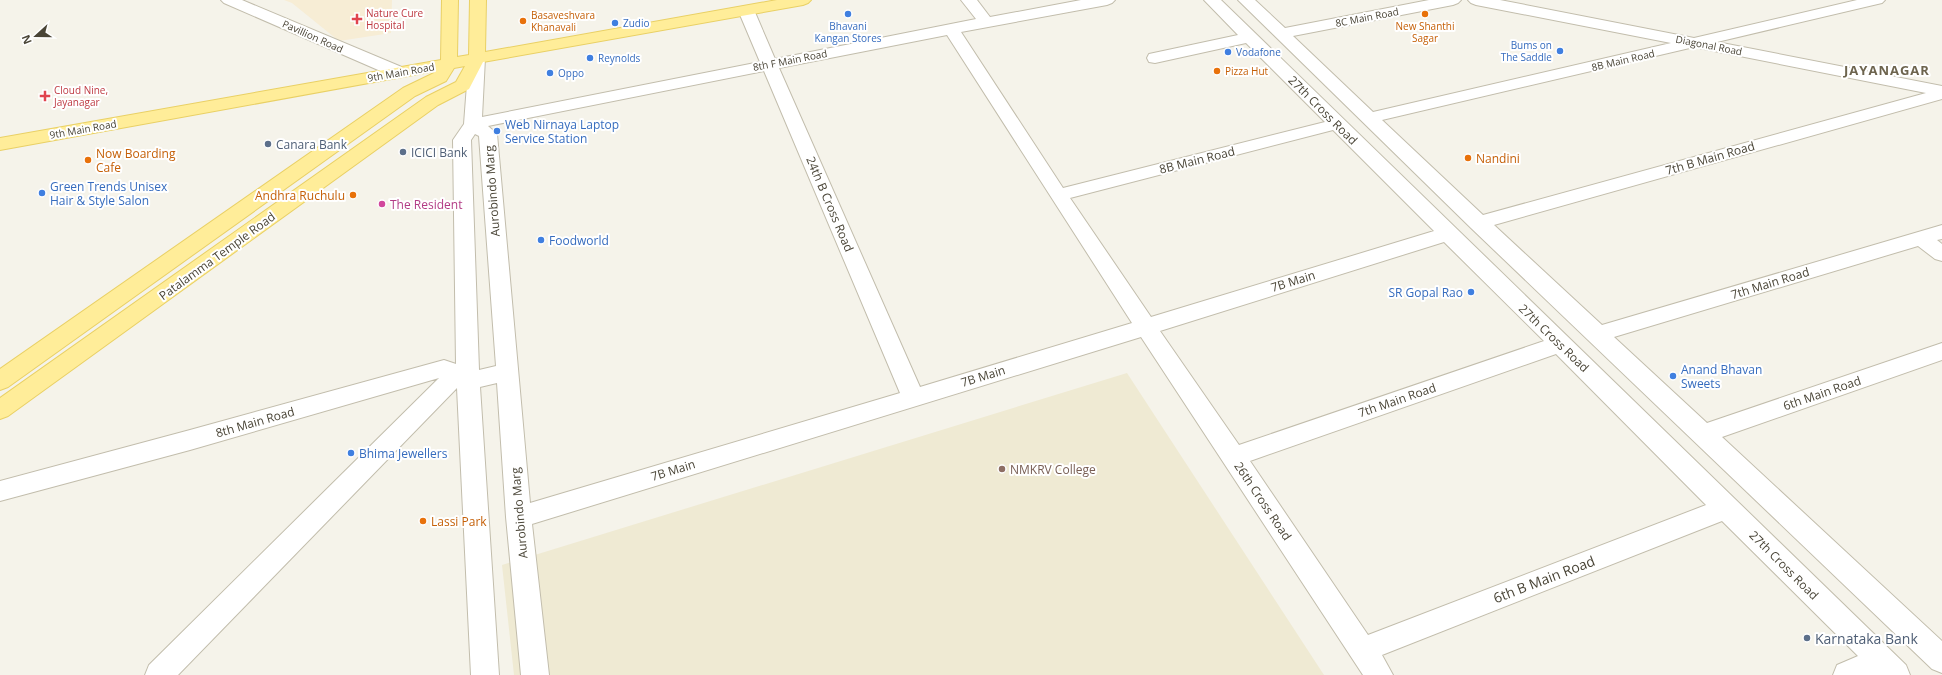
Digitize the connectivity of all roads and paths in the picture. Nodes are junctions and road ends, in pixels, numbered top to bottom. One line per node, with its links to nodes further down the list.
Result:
1 (228, 0): 22 (street, Pavillion Road)
2 (450, 0): 20 (main road)
3 (478, 0): 18 (main road)
4 (803, 0): 12 (main road, 9th Main Road)
5 (969, 0): 13 (street)
6 (1107, 0): 13 (street, 8th F Main Road)
7 (1212, 0): 16 (street, 27th Cross Road)
8 (1246, 0): 15 (street, 27th Cross Road)
9 (1453, 0): 15 (street, 8C Main Road)
10 (1476, 0): 17 (street, Diagonal Road)
11 (1877, 0): 17 (street, 8B Main Road)
12 (746, 10): 18 (main road, 9th Main Road); 21 (street, 24th B Cross Road)
13 (986, 22): 14 (street, 8th F Main Road)
14 (951, 29): 21 (street, 8th F Main Road); 28 (street, 26th Cross Road)
15 (1281, 34): 24 (street, 27th Cross Road)
16 (1250, 37): 19 (street); 26 (street, 27th Cross Road)
17 (1697, 42): 23 (street, Diagonal Road); 24 (street, 8B Main Road)
18 (477, 58): 20 (main road, 9th Main Road); 25 (street); 42 (main road, Patalamma Temple Road)
19 (1155, 58)
20 (449, 63): 22 (main road, 9th Main Road); 40 (main road, Patalamma Temple Road)
21 (770, 64): 25 (street, 8th F Main Road); 41 (street, 24th B Cross Road)
22 (398, 72): 27 (main road, 9th Main Road)
23 (1942, 92): 29 (street, 7th B Main Road)
24 (1369, 118): 29 (street, 27th Cross Road)
25 (473, 124): 38 (street, Aurobindo Marg); 39 (street)
26 (1337, 124): 28 (street, 8B Main Road); 31 (street, 27th Cross Road)
27 (0, 144)
28 (1058, 195): 34 (street, 26th Cross Road)
29 (1478, 223): 35 (street, 27th Cross Road)
30 (1942, 232): 32 (street, 7th Main Road)
31 (1447, 234): 34 (street, 7B Main); 36 (street, 27th Cross Road)
32 (1920, 238): 33 (street); 35 (street, 7th Main Road)
33 (1942, 254)
34 (1146, 326): 41 (street, 7B Main); 44 (street, 26th Cross Road)
35 (1599, 334): 43 (street, 27th Cross Road)
36 (1560, 344): 44 (street, 7th Main Road); 46 (street, 27th Cross Road)
37 (1942, 352): 43 (street, 6th Main Road)
38 (507, 372): 39 (street, 8th Main Road); 47 (street, Aurobindo Marg)
39 (462, 378): 45 (street, 8th Main Road); 51 (street); 52 (street)
40 (0, 381)
41 (913, 397): 47 (street, 7B Main)
42 (0, 410)
43 (1703, 434): 49 (street, 27th Cross Road)
44 (1234, 457): 48 (street, 26th Cross Road)
45 (0, 491)
46 (1726, 508): 48 (street, 6th B Main Road); 50 (street, 27th Cross Road)
47 (519, 517): 53 (street, Aurobindo Marg)
48 (1362, 650): 54 (street, 26th Cross Road)
49 (1942, 660)
50 (1888, 668): 55 (street)
51 (159, 675)
52 (484, 675)
53 (535, 675)
54 (1379, 675)
55 (1847, 675)

